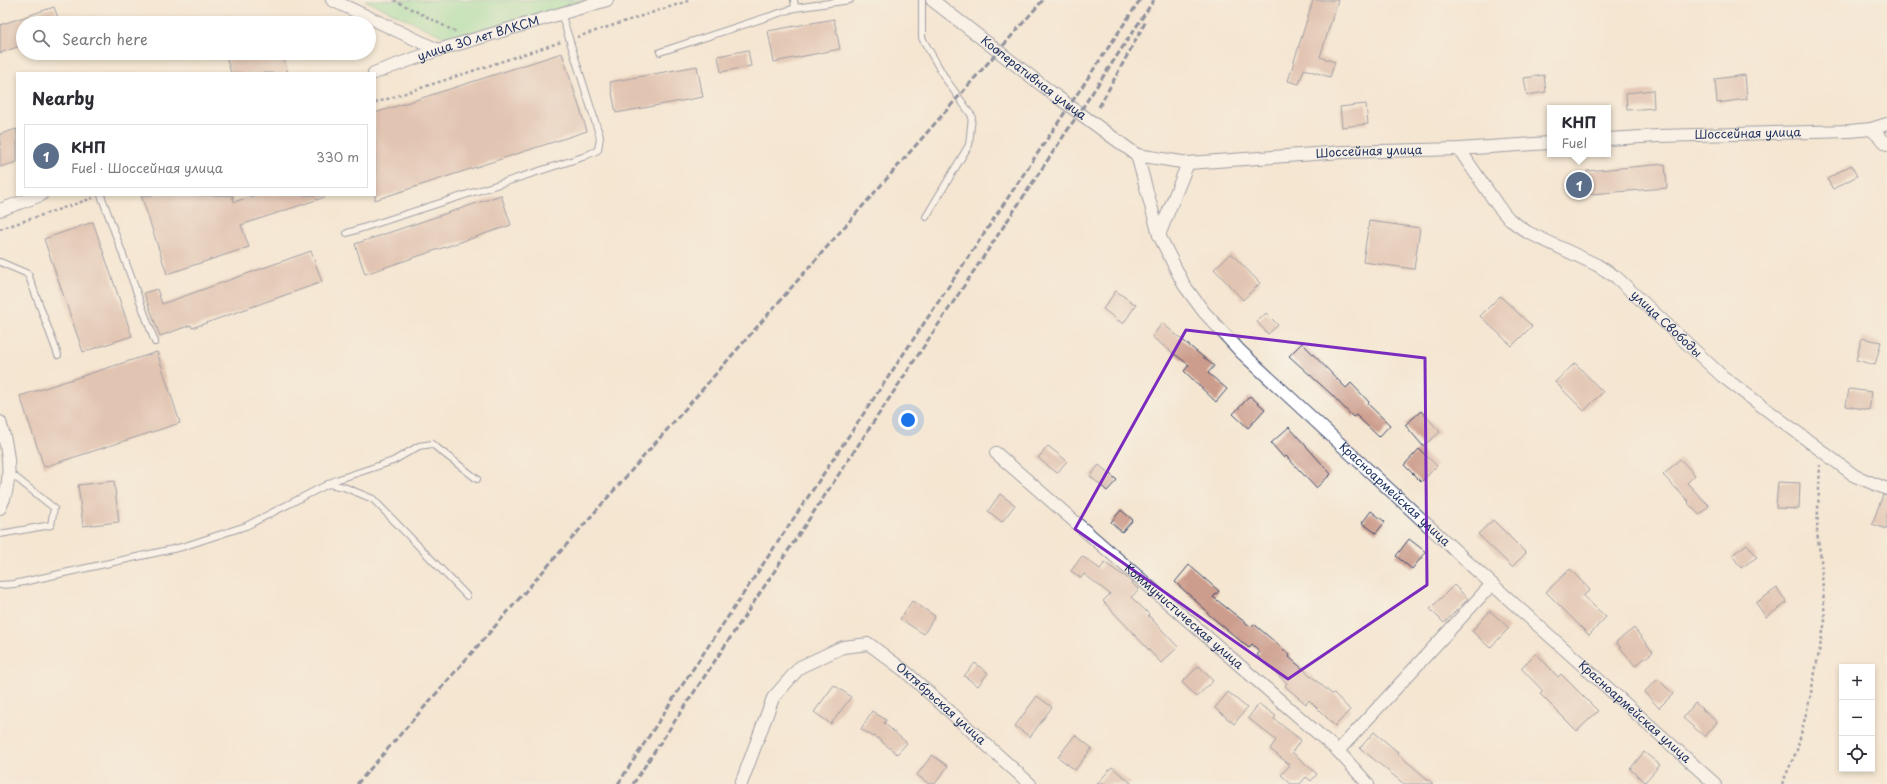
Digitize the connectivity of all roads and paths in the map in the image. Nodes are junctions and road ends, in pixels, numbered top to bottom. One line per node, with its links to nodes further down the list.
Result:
1 (332, 0): 11 (street)
2 (394, 0): 13 (path)
3 (607, 0): 10 (street, улица 30 лет ВЛКСМ)
4 (691, 0): 14 (path)
5 (794, 0): 9 (lane)
6 (850, 0): 9 (lane)
7 (922, 0): 31 (lane)
8 (932, 0): 25 (street, Кооперативная улица)
9 (795, 8): 16 (lane)
10 (561, 13): 14 (lane); 15 (street, улица 30 лет ВЛКСМ)
11 (366, 16)
12 (376, 21): 15 (street)
13 (458, 33)
14 (568, 39): 18 (path); 33 (lane)
15 (438, 50): 17 (street, улица 30 лет ВЛКСМ)
16 (660, 52)
17 (376, 72)
18 (376, 103)
19 (1887, 124): 20 (street, Шоссейная улица)
20 (1871, 129): 21 (street, Шоссейная улица); 23 (street)
21 (1611, 139)
22 (1547, 143): 24 (street, Шоссейная улица)
23 (1887, 144)
24 (1460, 149): 26 (street, Шоссейная улица); 39 (street, улица Свободы)
25 (1137, 154): 26 (street, Кооперативная улица); 34 (street)
26 (1188, 163): 34 (street)
27 (38, 196): 30 (street)
28 (98, 196): 32 (path)
29 (101, 196): 36 (lane)
30 (0, 210)
31 (926, 217)
32 (0, 229)
33 (347, 233)
34 (1159, 235): 47 (street, Красноармейская улица)
35 (0, 262): 37 (lane)
36 (155, 342)
37 (58, 355)
38 (0, 422): 41 (street)
39 (1821, 449): 44 (street, улица Свободы); 55 (path)
40 (996, 453): 50 (street, Коммунистическая улица)
41 (8, 471): 45 (street); 46 (lane)
42 (477, 479): 43 (lane)
43 (328, 484): 48 (lane); 49 (lane)
44 (1887, 489)
45 (0, 508)
46 (0, 534)
47 (1492, 584): 50 (street); 54 (street, Красноармейская улица)
48 (0, 585)
49 (467, 596)
50 (1338, 751): 53 (street, Коммунистическая улица)
51 (741, 784): 52 (street, Октябрьская улица)
52 (1030, 784)
53 (1368, 784)
54 (1715, 784)
55 (1782, 784)

